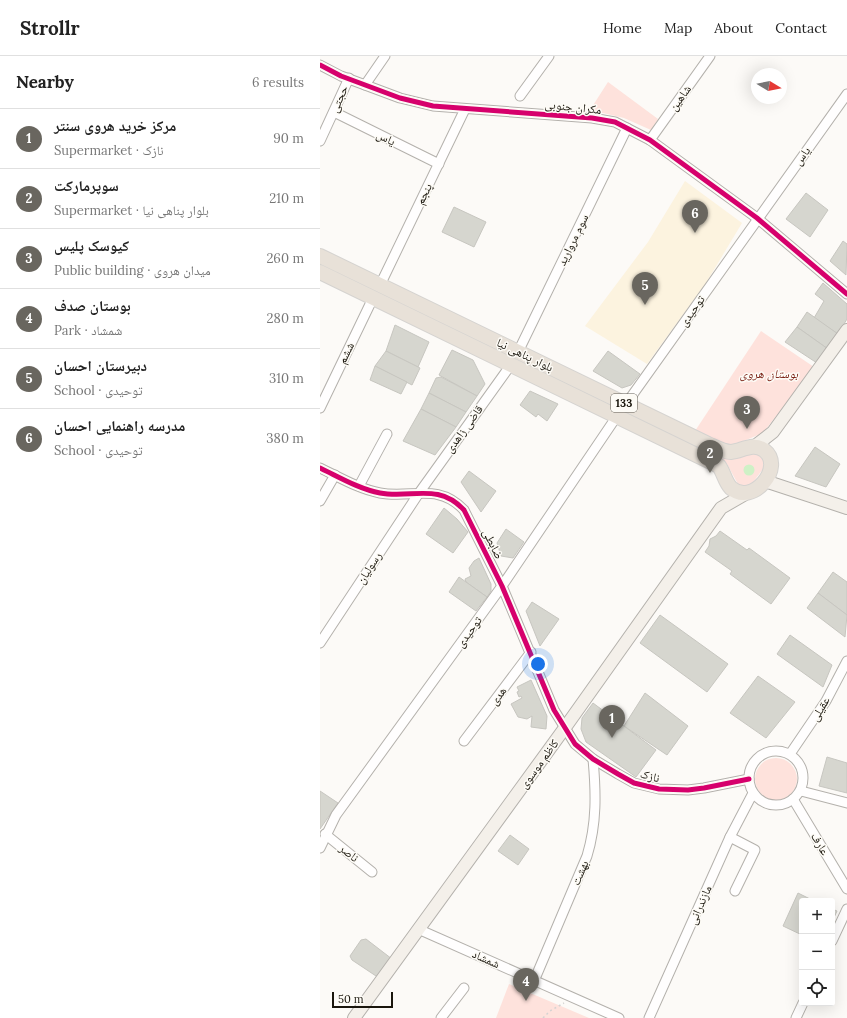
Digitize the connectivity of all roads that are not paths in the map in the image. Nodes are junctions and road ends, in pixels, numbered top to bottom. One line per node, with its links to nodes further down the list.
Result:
1 (386, 56): 6 (street)
2 (549, 56): 8 (street)
3 (710, 56): 12 (street, شاهین)
4 (320, 65): 5 (street, مکران جنوبی)
5 (349, 78): 6 (street, مکران جنوبی); 10 (street, حجتی)
6 (366, 85): 9 (street, مکران جنوبی)
7 (847, 94): 15 (street, یاس)
8 (520, 96)
9 (465, 109): 11 (street, مکران جنوبی); 14 (street, پنجم)
10 (334, 112): 13 (street, حجتی); 14 (street, یاس)
11 (627, 128): 12 (street, مکران جنوبی); 22 (street, سوم مروارید)
12 (650, 140): 15 (street, مکران جنوبی)
13 (320, 141)
14 (439, 164): 18 (street, پنجم)
15 (758, 218): 19 (street, مکران جنوبی); 24 (street, توحیدی)
16 (320, 256): 22 (main road, بلوار پناهی نیا / 133)
17 (320, 272): 20 (main road, بلوار پناهی نیا / 133)
18 (383, 279)
19 (847, 294)
20 (373, 298): 23 (main road, بلوار پناهی نیا / 133); 25 (street, ششم)
21 (847, 330): 27 (main road)
22 (518, 352): 23 (main road); 24 (main road, بلوار پناهی نیا / 133)
23 (510, 366): 26 (main road, بلوار پناهی نیا / 133); 35 (street, قاضی زاهدی)
24 (626, 404): 29 (main road, بلوار پناهی نیا / 133)
25 (320, 408)
26 (618, 416): 36 (main road, بلوار پناهی نیا / 133); 39 (street, توحیدی)
27 (773, 432): 29 (main road); 30 (main road)
28 (387, 434): 34 (street)
29 (755, 446): 30 (main road)
30 (771, 462): 33 (main road)
31 (320, 468): 32 (street, ضابطی)
32 (335, 475): 34 (street, ضابطی); 37 (street)
33 (764, 481): 36 (main road); 38 (main road)
34 (359, 486): 35 (street, ضابطی)
35 (418, 493): 39 (street, ضابطی); 40 (street, رسولیان)
36 (748, 493): 43 (main road, کاظم موسوی)
37 (320, 501)
38 (847, 508)
39 (502, 586): 41 (street, ضابطی); 52 (street, توحیدی)
40 (320, 643)
41 (531, 652): 43 (street, ضابطی); 44 (street, هدی)
42 (847, 661): 45 (street, عقیلی)
43 (564, 729): 46 (street, نازک); 59 (main road, کاظم موسوی)
44 (464, 741)
45 (790, 754): 47 (street); 48 (street)
46 (593, 759): 47 (street, نازک); 61 (street, بهشت)
47 (749, 779): 49 (street)
48 (801, 791): 50 (street); 51 (street)
49 (753, 793): 50 (street); 53 (street, مازندرانی)
50 (793, 800): 56 (street, عارف)
51 (847, 803)
52 (325, 834): 54 (street, توحیدی); 55 (street, ناصر)
53 (730, 837): 57 (street); 67 (street, مازندرانی)
54 (320, 848)
55 (372, 872)
56 (847, 889)
57 (735, 891)
58 (847, 909): 60 (street)
59 (418, 929): 61 (street, شمشاد); 64 (main road, کاظم موسوی)
60 (835, 935)
61 (534, 981): 66 (street, شمشاد)
62 (464, 988): 65 (street)
63 (802, 1006): 68 (street)
64 (354, 1018)
65 (441, 1018)
66 (619, 1018)
67 (649, 1018)
68 (796, 1018)

